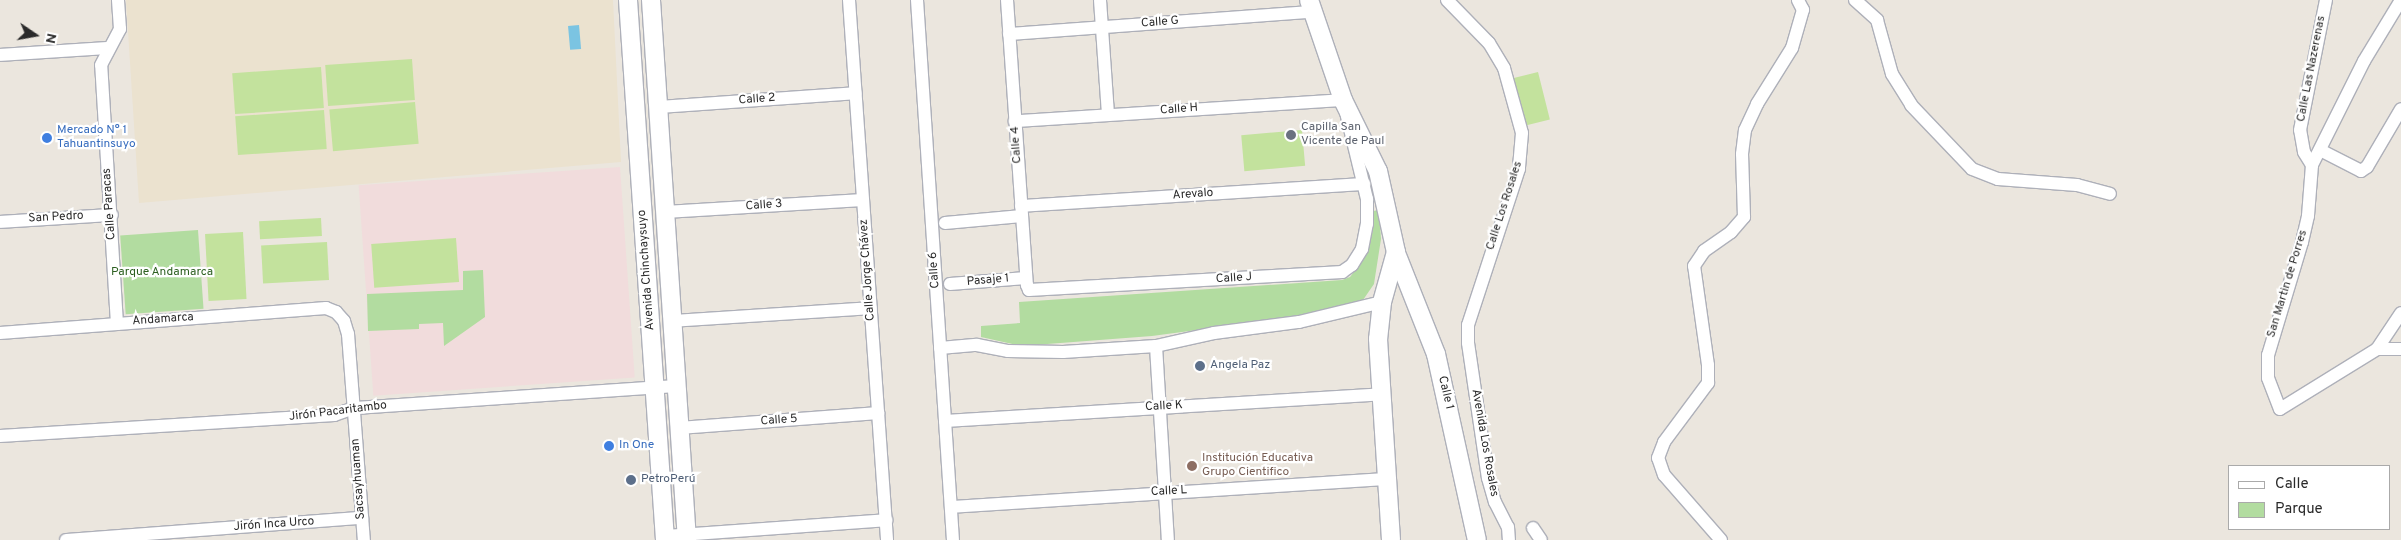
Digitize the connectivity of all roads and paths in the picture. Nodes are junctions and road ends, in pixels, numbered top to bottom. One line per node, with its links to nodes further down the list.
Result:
1 (118, 0): 16 (street, Calle Paracas)
2 (628, 0): 50 (main road, Avenida Chinchaysuyo)
3 (651, 0): 20 (main road, Avenida Chinchaysuyo)
4 (849, 0): 18 (street, Calle Jorge Chávez)
5 (917, 0): 46 (street, Calle 6)
6 (1007, 0): 15 (street, Calle 4)
7 (1100, 0): 14 (street)
8 (1447, 0): 44 (street, Calle Los Rosales)
9 (1855, 0): 27 (street)
10 (2326, 0): 25 (street, Calle Las Nazerenas)
11 (2401, 0): 24 (street, San Martin de Porres)
12 (1803, 1): 78 (street)
13 (1310, 6): 14 (street, Calle G); 19 (main road, Calle 1)
14 (1101, 27): 15 (street, Calle G); 22 (street)
15 (1009, 34): 23 (street, Calle 4)
16 (109, 48): 17 (street); 31 (street, Calle Paracas)
17 (0, 55)
18 (856, 93): 20 (street, Calle 2); 28 (street, Calle Jorge Chávez)
19 (1343, 100): 22 (street, Calle H); 26 (street, Calle J); 34 (main road, Calle 1)
20 (658, 107): 30 (main road, Avenida Chinchaysuyo)
21 (2401, 109): 24 (street)
22 (1108, 115): 23 (street, Calle H)
23 (1015, 121): 29 (street, Calle 4)
24 (2320, 150): 25 (street, San Martin de Porres)
25 (2312, 165): 47 (street, San Martin de Porres)
26 (1364, 184): 29 (street, Arevalo); 36 (street, Calle J)
27 (2110, 194)
28 (863, 200): 30 (street, Calle 3); 39 (street, Calle Jorge Chávez)
29 (1022, 211): 33 (street, Arevalo); 36 (street, Calle 4)
30 (665, 212): 41 (main road, Avenida Chinchaysuyo)
31 (112, 215): 32 (street, San Pedro); 42 (street, Calle Paracas)
32 (0, 222)
33 (945, 222)
34 (1396, 252): 37 (main road, Calle 1); 75 (main road, Calle 1)
35 (950, 284): 36 (street, Pasaje 1)
36 (1028, 284)
37 (1382, 302): 45 (street); 51 (main road, Calle 1)
38 (326, 308): 42 (street, Andamarca); 52 (street, Sacsayhuaman)
39 (871, 308): 41 (street); 54 (street, Calle Jorge Chávez)
40 (2401, 313): 47 (street)
41 (672, 321): 49 (main road, Avenida Chinchaysuyo)
42 (117, 324): 43 (street, Andamarca)
43 (0, 333)
44 (1468, 342): 76 (street, Avenida Los Rosales)
45 (1156, 346): 46 (street); 53 (street)
46 (940, 348): 55 (street, Calle 6)
47 (2377, 349): 48 (street)
48 (2401, 349)
49 (677, 386): 50 (street, Jirón Pacaritambo); 56 (main road, Avenida Chinchaysuyo)
50 (655, 388): 52 (street, Jirón Pacaritambo); 67 (main road, Avenida Chinchaysuyo)
51 (1382, 394): 53 (street, Calle K); 58 (main road, Calle 1)
52 (354, 408): 57 (street, Jirón Pacaritambo); 61 (street, Sacsayhuaman)
53 (1160, 408): 55 (street, Calle K); 59 (street)
54 (878, 413): 56 (street, Calle 5); 62 (street, Calle Jorge Chávez)
55 (945, 420): 60 (street, Calle 6)
56 (679, 428): 66 (main road, Avenida Chinchaysuyo)
57 (0, 436)
58 (1388, 479): 59 (street, Calle L); 74 (main road, Calle 1)
59 (1165, 492): 60 (street, Calle L); 73 (street)
60 (951, 507): 72 (street, Calle 6)
61 (362, 518): 63 (street, Jirón Inca Urco); 70 (street, Sacsayhuaman)
62 (886, 520): 66 (street); 71 (street, Calle Jorge Chávez)
63 (254, 526): 65 (street, Jirón Inca Urco); 69 (street)
64 (1533, 528): 77 (street)
65 (150, 537): 68 (street, Jirón Inca Urco)
66 (687, 537): 67 (street)
67 (665, 538)
68 (66, 540)
69 (255, 540)
70 (364, 540)
71 (887, 540)
72 (953, 540)
73 (1168, 540)
74 (1392, 540)
75 (1478, 540)
76 (1509, 540)
77 (1541, 540)
78 (1721, 540)

